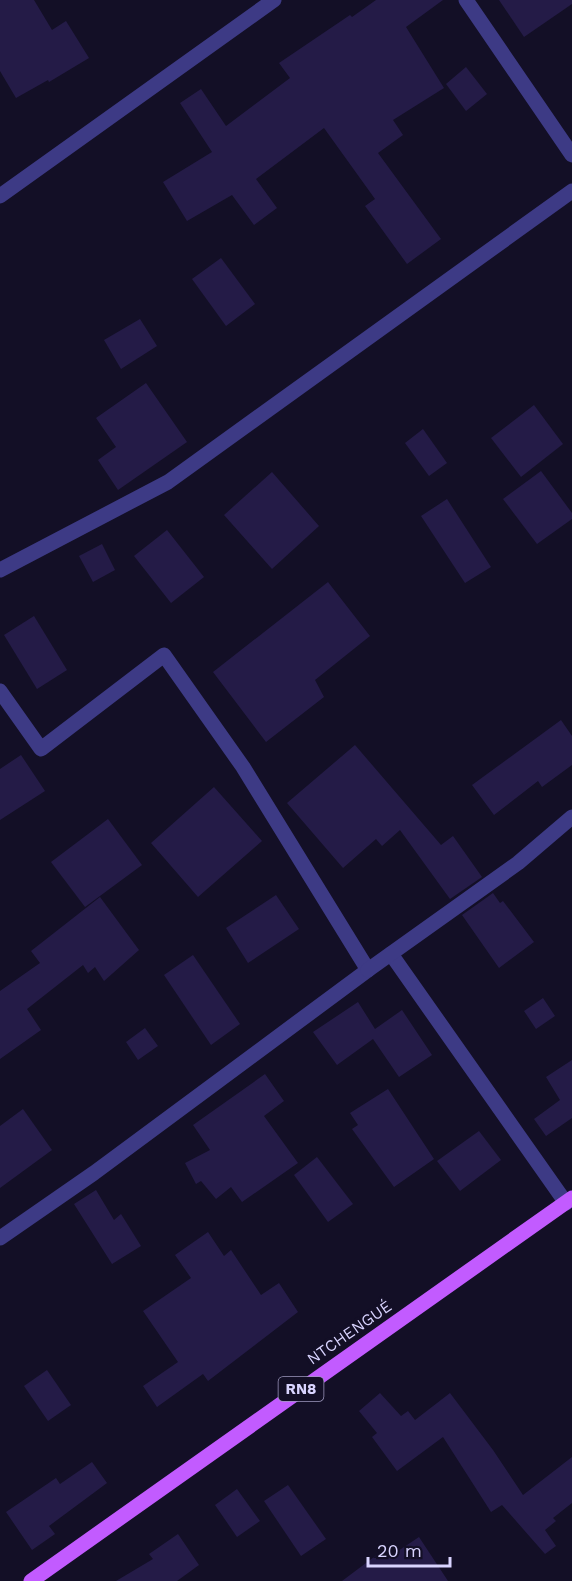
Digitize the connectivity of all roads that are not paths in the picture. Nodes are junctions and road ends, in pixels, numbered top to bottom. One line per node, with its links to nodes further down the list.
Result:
1 (274, 0): 5 (street)
2 (466, 0): 3 (street)
3 (572, 155)
4 (572, 191): 6 (street)
5 (0, 196)
6 (0, 570)
7 (0, 691): 10 (street)
8 (572, 818): 9 (street)
9 (391, 954): 10 (street); 11 (street)
10 (368, 970): 12 (street)
11 (569, 1200): 13 (main road, NTCHENGUÉ / RN8)
12 (0, 1238)
13 (31, 1581)

